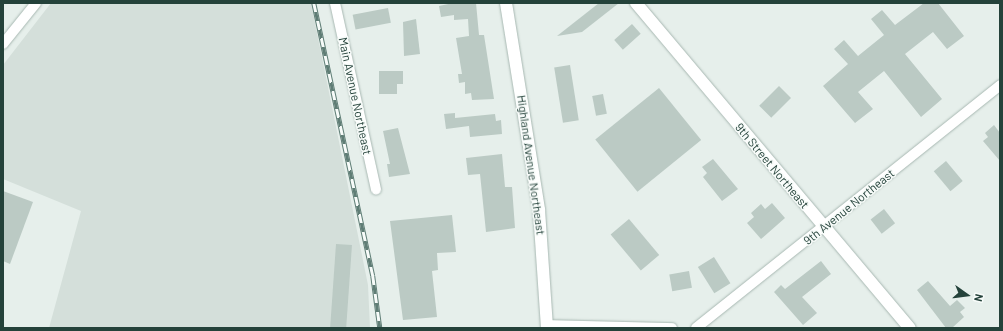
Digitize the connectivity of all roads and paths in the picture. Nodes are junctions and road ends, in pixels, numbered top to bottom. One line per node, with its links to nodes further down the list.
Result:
1 (36, 3): 5 (street)
2 (335, 3): 7 (street, Main Avenue Northeast)
3 (506, 3): 10 (main road, Highland Avenue Northeast)
4 (636, 3): 8 (main road, 9th Street Northeast)
5 (3, 44)
6 (1000, 85): 8 (street, 9th Avenue Northeast)
7 (376, 190)
8 (823, 228): 9 (street, 9th Avenue Northeast); 13 (main road, 9th Street Northeast)
9 (710, 325): 12 (street, 9th Avenue Northeast)
10 (547, 326): 11 (street)
11 (672, 328)
12 (696, 328)
13 (910, 328)

